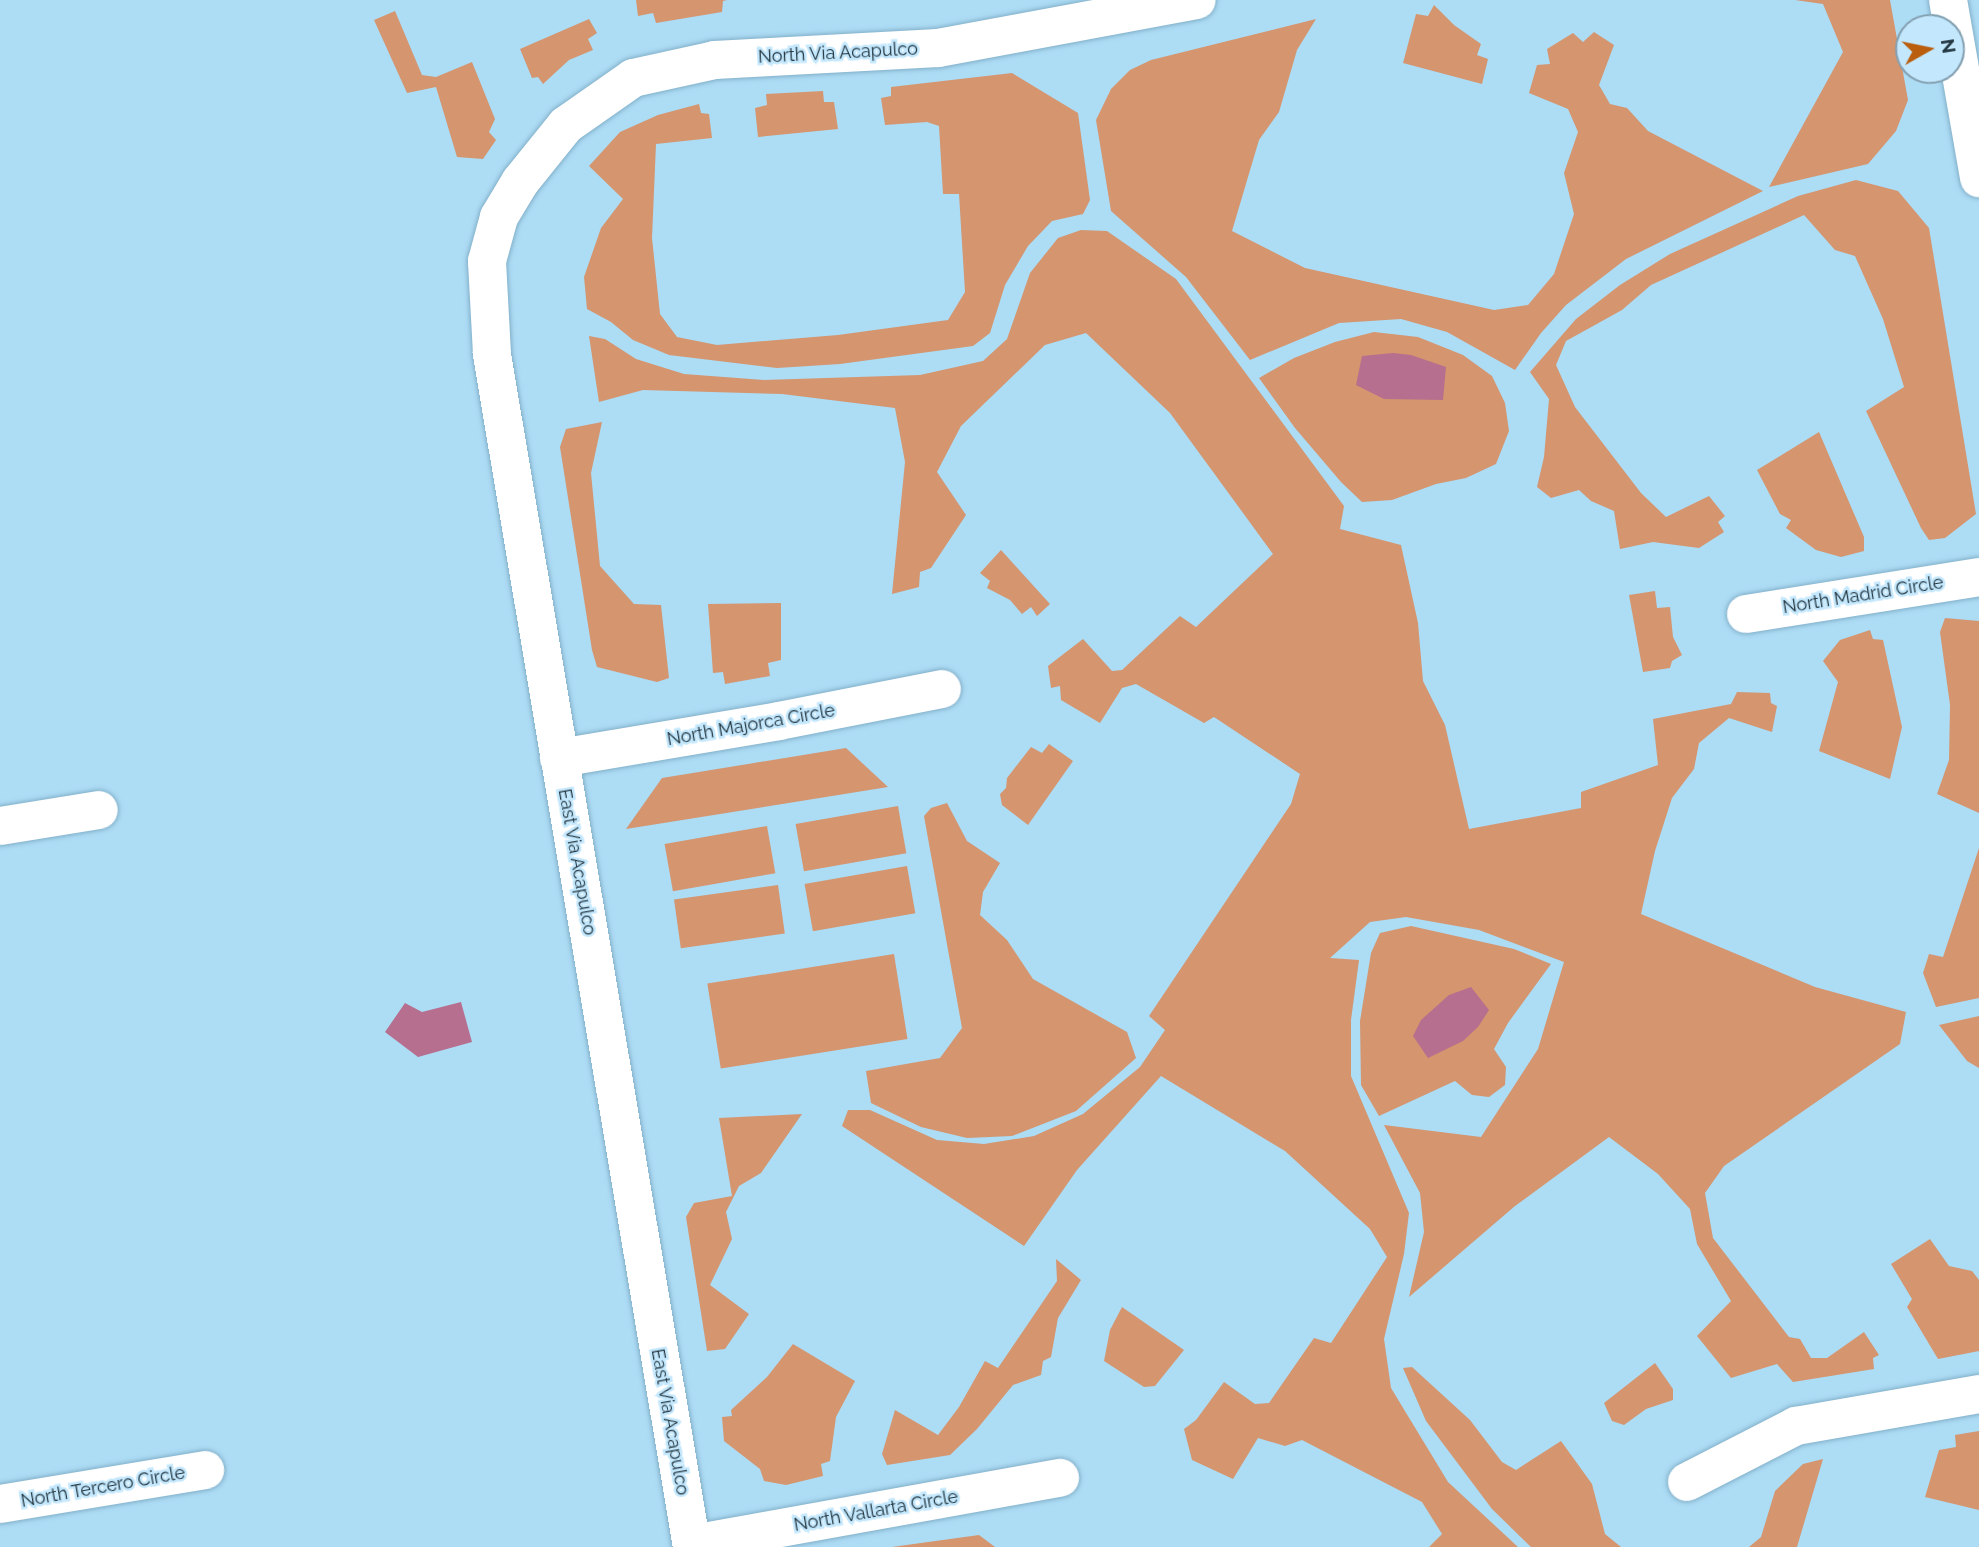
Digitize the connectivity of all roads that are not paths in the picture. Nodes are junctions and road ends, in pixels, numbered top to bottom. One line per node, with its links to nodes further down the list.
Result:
1 (1197, 0): 3 (street, North Via Acapulco)
2 (1948, 0): 4 (street)
3 (1076, 10): 5 (street, North Via Acapulco)
4 (1979, 178)
5 (520, 183): 9 (street, East Via Acapulco)
6 (1979, 577): 7 (street, North Madrid Circle)
7 (1746, 614)
8 (942, 689): 9 (street, North Majorca Circle)
9 (559, 758): 17 (street, East Via Acapulco)
10 (99, 810): 11 (street)
11 (0, 826)
12 (1979, 1394): 15 (street)
13 (205, 1469): 16 (street, North Tercero Circle)
14 (1060, 1478): 17 (street, North Vallarta Circle)
15 (1687, 1482)
16 (0, 1504)
17 (692, 1546)

